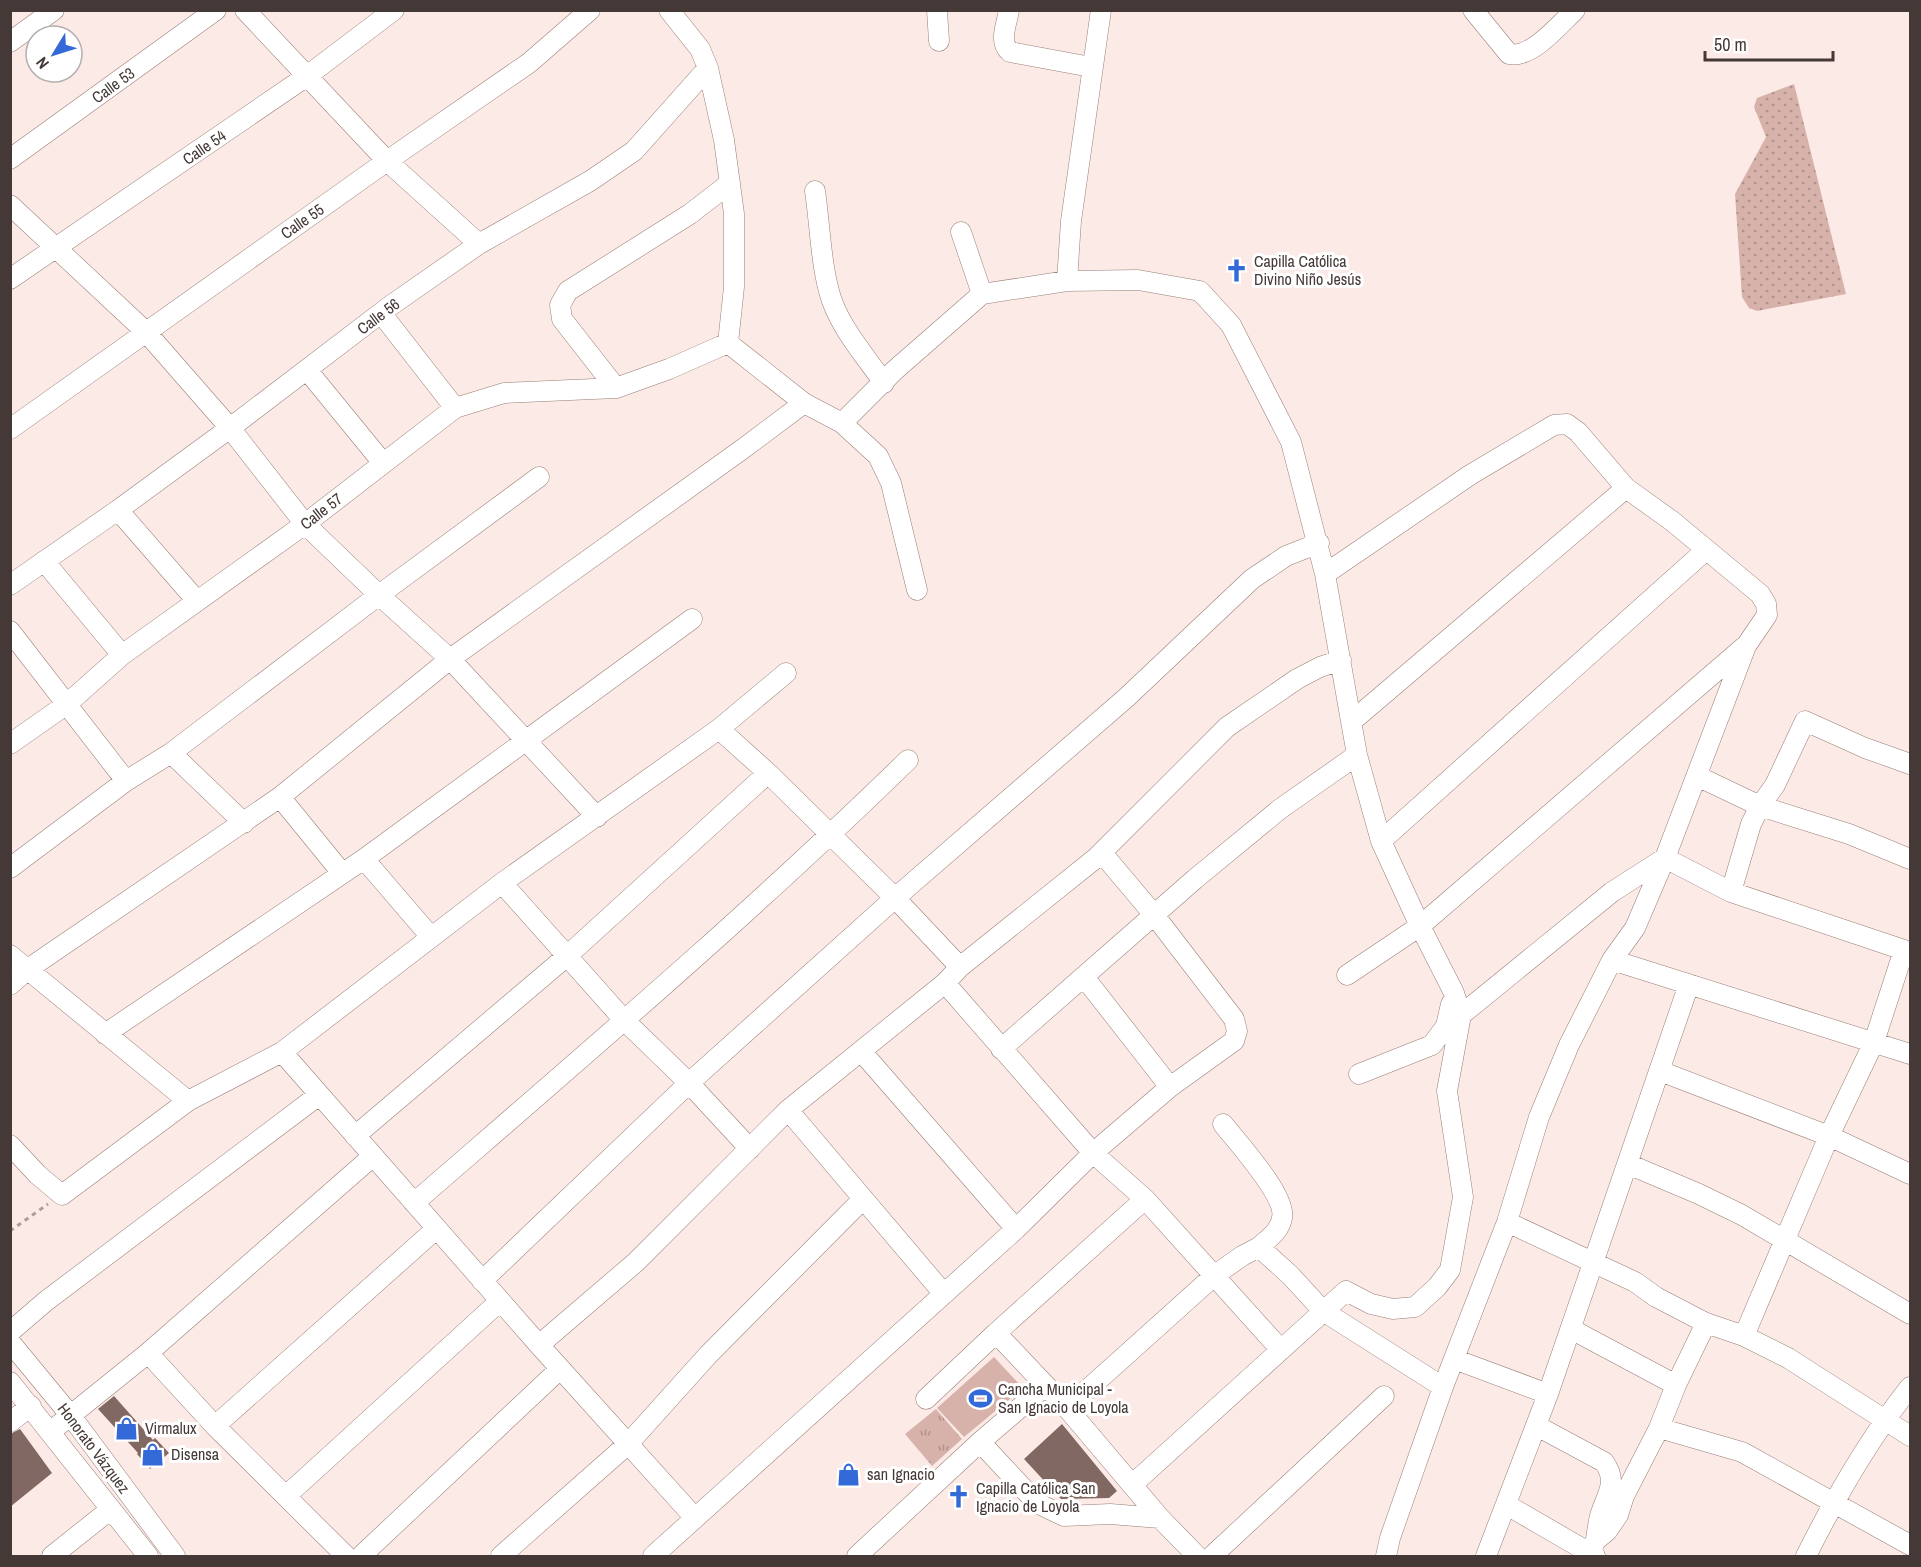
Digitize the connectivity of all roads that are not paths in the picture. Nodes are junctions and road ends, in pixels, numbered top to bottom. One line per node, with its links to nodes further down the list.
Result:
1 (54, 10): 13 (street)
2 (216, 10): 17 (street, Calle 53)
3 (245, 10): 16 (street)
4 (394, 10): 16 (street, Calle 54)
5 (590, 10): 18 (street, Calle 55)
6 (669, 10): 15 (street)
7 (937, 10): 12 (street)
8 (1009, 10): 14 (street)
9 (1101, 10): 14 (street)
10 (1473, 10): 11 (street)
11 (1575, 10)
12 (939, 41)
13 (10, 42)
14 (1091, 67): 26 (street)
15 (708, 68): 19 (street); 23 (street, Calle 56)
16 (307, 76): 18 (street); 24 (street, Calle 54)
17 (10, 159)
18 (387, 161): 23 (street); 29 (street, Calle 55)
19 (730, 183): 30 (street); 33 (street)
20 (815, 191): 32 (street)
21 (10, 206): 24 (street)
22 (961, 232): 27 (street)
23 (480, 244): 28 (street, Calle 56)
24 (56, 248): 25 (street, Calle 54); 29 (street)
25 (10, 279)
26 (1067, 282): 27 (street); 44 (street)
27 (982, 294): 32 (street)
28 (381, 313): 31 (street, Calle 56); 35 (street)
29 (146, 332): 37 (street); 38 (street, Calle 55)
30 (728, 343): 33 (street, Calle 57); 34 (street)
31 (307, 370): 37 (street, Calle 56); 39 (street)
32 (884, 383): 36 (street)
33 (616, 388): 35 (street, Calle 57)
34 (804, 403): 36 (street); 56 (street)
35 (455, 408): 39 (street, Calle 57)
36 (842, 423): 49 (street)
37 (230, 428): 42 (street, Calle 56); 43 (street)
38 (10, 429)
39 (383, 463): 43 (street, Calle 57)
40 (539, 477): 50 (street)
41 (1626, 488): 45 (street); 47 (street); 60 (street)
42 (118, 510): 46 (street, Calle 56); 51 (street)
43 (305, 524): 50 (street); 51 (street, Calle 57)
44 (1319, 543): 47 (street); 85 (street)
45 (1706, 550): 54 (street); 76 (street)
46 (44, 561): 48 (street, Calle 56); 55 (street)
47 (1325, 574): 57 (street)
48 (10, 585)
49 (917, 590)
50 (379, 595): 56 (street); 64 (street)
51 (197, 601): 55 (street, Calle 57)
52 (692, 619): 62 (street)
53 (10, 631): 59 (street)
54 (1746, 646): 69 (street); 87 (street)
55 (122, 655): 59 (street, Calle 57)
56 (450, 659): 62 (street); 71 (street)
57 (1341, 660): 60 (street); 77 (street)
58 (786, 673): 61 (street)
59 (67, 704): 63 (street, Calle 57); 70 (street)
60 (1351, 723): 65 (street)
61 (719, 729): 68 (street); 73 (street)
62 (525, 739): 73 (street); 79 (street)
63 (10, 744)
64 (171, 753): 70 (street); 74 (street)
65 (1356, 755): 76 (street); 86 (street)
66 (908, 760): 75 (street)
67 (1911, 764): 72 (street)
68 (768, 772): 75 (street); 91 (street)
69 (1697, 776): 72 (street); 78 (street)
70 (126, 781): 81 (street)
71 (280, 797): 74 (street); 82 (street)
72 (1760, 806): 80 (street); 84 (street)
73 (597, 816): 83 (street)
74 (244, 823): 94 (street)
75 (831, 835): 85 (street); 102 (street)
76 (1381, 841): 87 (street)
77 (1102, 853): 86 (street); 93 (street)
78 (1665, 858): 84 (street); 92 (street); 101 (street)
79 (364, 859): 82 (street); 88 (street)
80 (1911, 859)
81 (10, 868)
82 (342, 873): 103 (street)
83 (502, 883): 88 (street); 91 (street)
84 (1731, 892): 89 (street)
85 (896, 898): 93 (street); 111 (street)
86 (1155, 916): 96 (street); 112 (street)
87 (1420, 926): 95 (street); 100 (street)
88 (431, 937): 107 (street)
89 (1907, 942): 104 (street)
90 (10, 955): 94 (street)
91 (567, 956): 102 (street); 117 (street)
92 (1612, 960): 98 (street); 128 (street)
93 (960, 967): 97 (street)
94 (28, 969): 99 (street); 103 (street)
95 (1347, 975)
96 (1084, 977): 105 (street); 112 (street)
97 (945, 983): 105 (street); 106 (street)
98 (1689, 984): 104 (street); 109 (street)
99 (10, 985)
100 (1454, 993): 101 (street); 110 (street)
101 (1461, 1015): 138 (street)
102 (624, 1020): 111 (street); 127 (street)
103 (105, 1034): 114 (street)
104 (1874, 1042): 108 (street); 118 (street)
105 (1001, 1049): 121 (street)
106 (861, 1051): 115 (street); 130 (street)
107 (282, 1052): 113 (street); 114 (street)
108 (1911, 1054)
109 (1660, 1071): 118 (street); 123 (street)
110 (1359, 1074)
111 (689, 1083): 120 (street); 135 (street)
112 (1170, 1087): 121 (street)
113 (319, 1095): 117 (street); 142 (street)
114 (188, 1101): 119 (street)
115 (788, 1110): 120 (street); 125 (street)
116 (1223, 1124): 132 (street)
117 (355, 1136): 122 (street)
118 (1829, 1136): 124 (street); 131 (street)
119 (10, 1145)
120 (750, 1149): 146 (street)
121 (1092, 1153): 126 (street); 130 (street)
122 (372, 1156): 127 (street); 148 (street)
123 (1628, 1164): 131 (street); 133 (street)
124 (1911, 1174)
125 (863, 1199): 136 (street); 170 (street)
126 (1145, 1199): 134 (street); 143 (street)
127 (414, 1203): 129 (street)
128 (1507, 1222): 133 (street); 149 (street)
129 (436, 1228): 135 (street); 164 (street)
130 (1016, 1230): 136 (street)
131 (1786, 1240): 139 (street); 144 (street)
132 (1259, 1247): 134 (street); 138 (street)
133 (1594, 1262): 140 (street); 141 (street)
134 (1215, 1275): 147 (street); 160 (street)
135 (482, 1281): 137 (street)
136 (944, 1294): 176 (street)
137 (500, 1301): 146 (street); 172 (street)
138 (1323, 1311): 147 (street); 154 (street)
139 (1911, 1314)
140 (1706, 1323): 144 (street); 152 (street)
141 (1571, 1329): 152 (street); 156 (street)
142 (10, 1332)
143 (996, 1333): 153 (street); 158 (street)
144 (1744, 1336): 162 (street)
145 (10, 1341): 161 (street, Honorato Vázquez)
146 (539, 1346): 150 (street)
147 (1281, 1350): 171 (street)
148 (148, 1353): 161 (street); 164 (street)
149 (1454, 1359): 154 (street); 156 (street)
150 (560, 1369): 170 (street); 184 (street)
151 (10, 1382): 159 (street, Honorato Vázquez)
152 (1676, 1384): 166 (street)
153 (1044, 1387): 160 (street); 169 (street)
154 (1443, 1387): 190 (street)
155 (1911, 1387): 162 (street)
156 (1548, 1394): 165 (street)
157 (1384, 1396): 189 (street)
158 (926, 1399)
159 (31, 1406): 163 (street); 167 (street, Honorato Vázquez)
160 (1067, 1408): 171 (street)
161 (71, 1416): 167 (street); 182 (street, Honorato Vázquez)
162 (1884, 1420): 168 (street); 173 (street)
163 (10, 1422)
164 (215, 1426): 172 (street)
165 (1537, 1426): 174 (street); 179 (street)
166 (1659, 1428): 173 (street); 179 (street)
167 (50, 1432): 175 (street, Honorato Vázquez)
168 (1911, 1436)
169 (980, 1442): 177 (street); 187 (street)
170 (628, 1444): 176 (street); 185 (street)
171 (1133, 1484): 177 (street)
172 (286, 1496): 183 (street)
173 (1833, 1501): 178 (street); 192 (street)
174 (1507, 1505): 179 (street); 191 (street)
175 (111, 1509): 180 (street); 181 (street, Honorato Vázquez)
176 (695, 1518): 186 (street)
177 (1160, 1518): 188 (street)
178 (1911, 1545)
179 (1592, 1552)
180 (52, 1557)
181 (148, 1557)
182 (175, 1557)
183 (346, 1557)
184 (361, 1557)
185 (501, 1557)
186 (653, 1557)
187 (857, 1557)
188 (1197, 1557)
189 (1212, 1557)
190 (1386, 1557)
191 (1486, 1557)
192 (1806, 1557)

